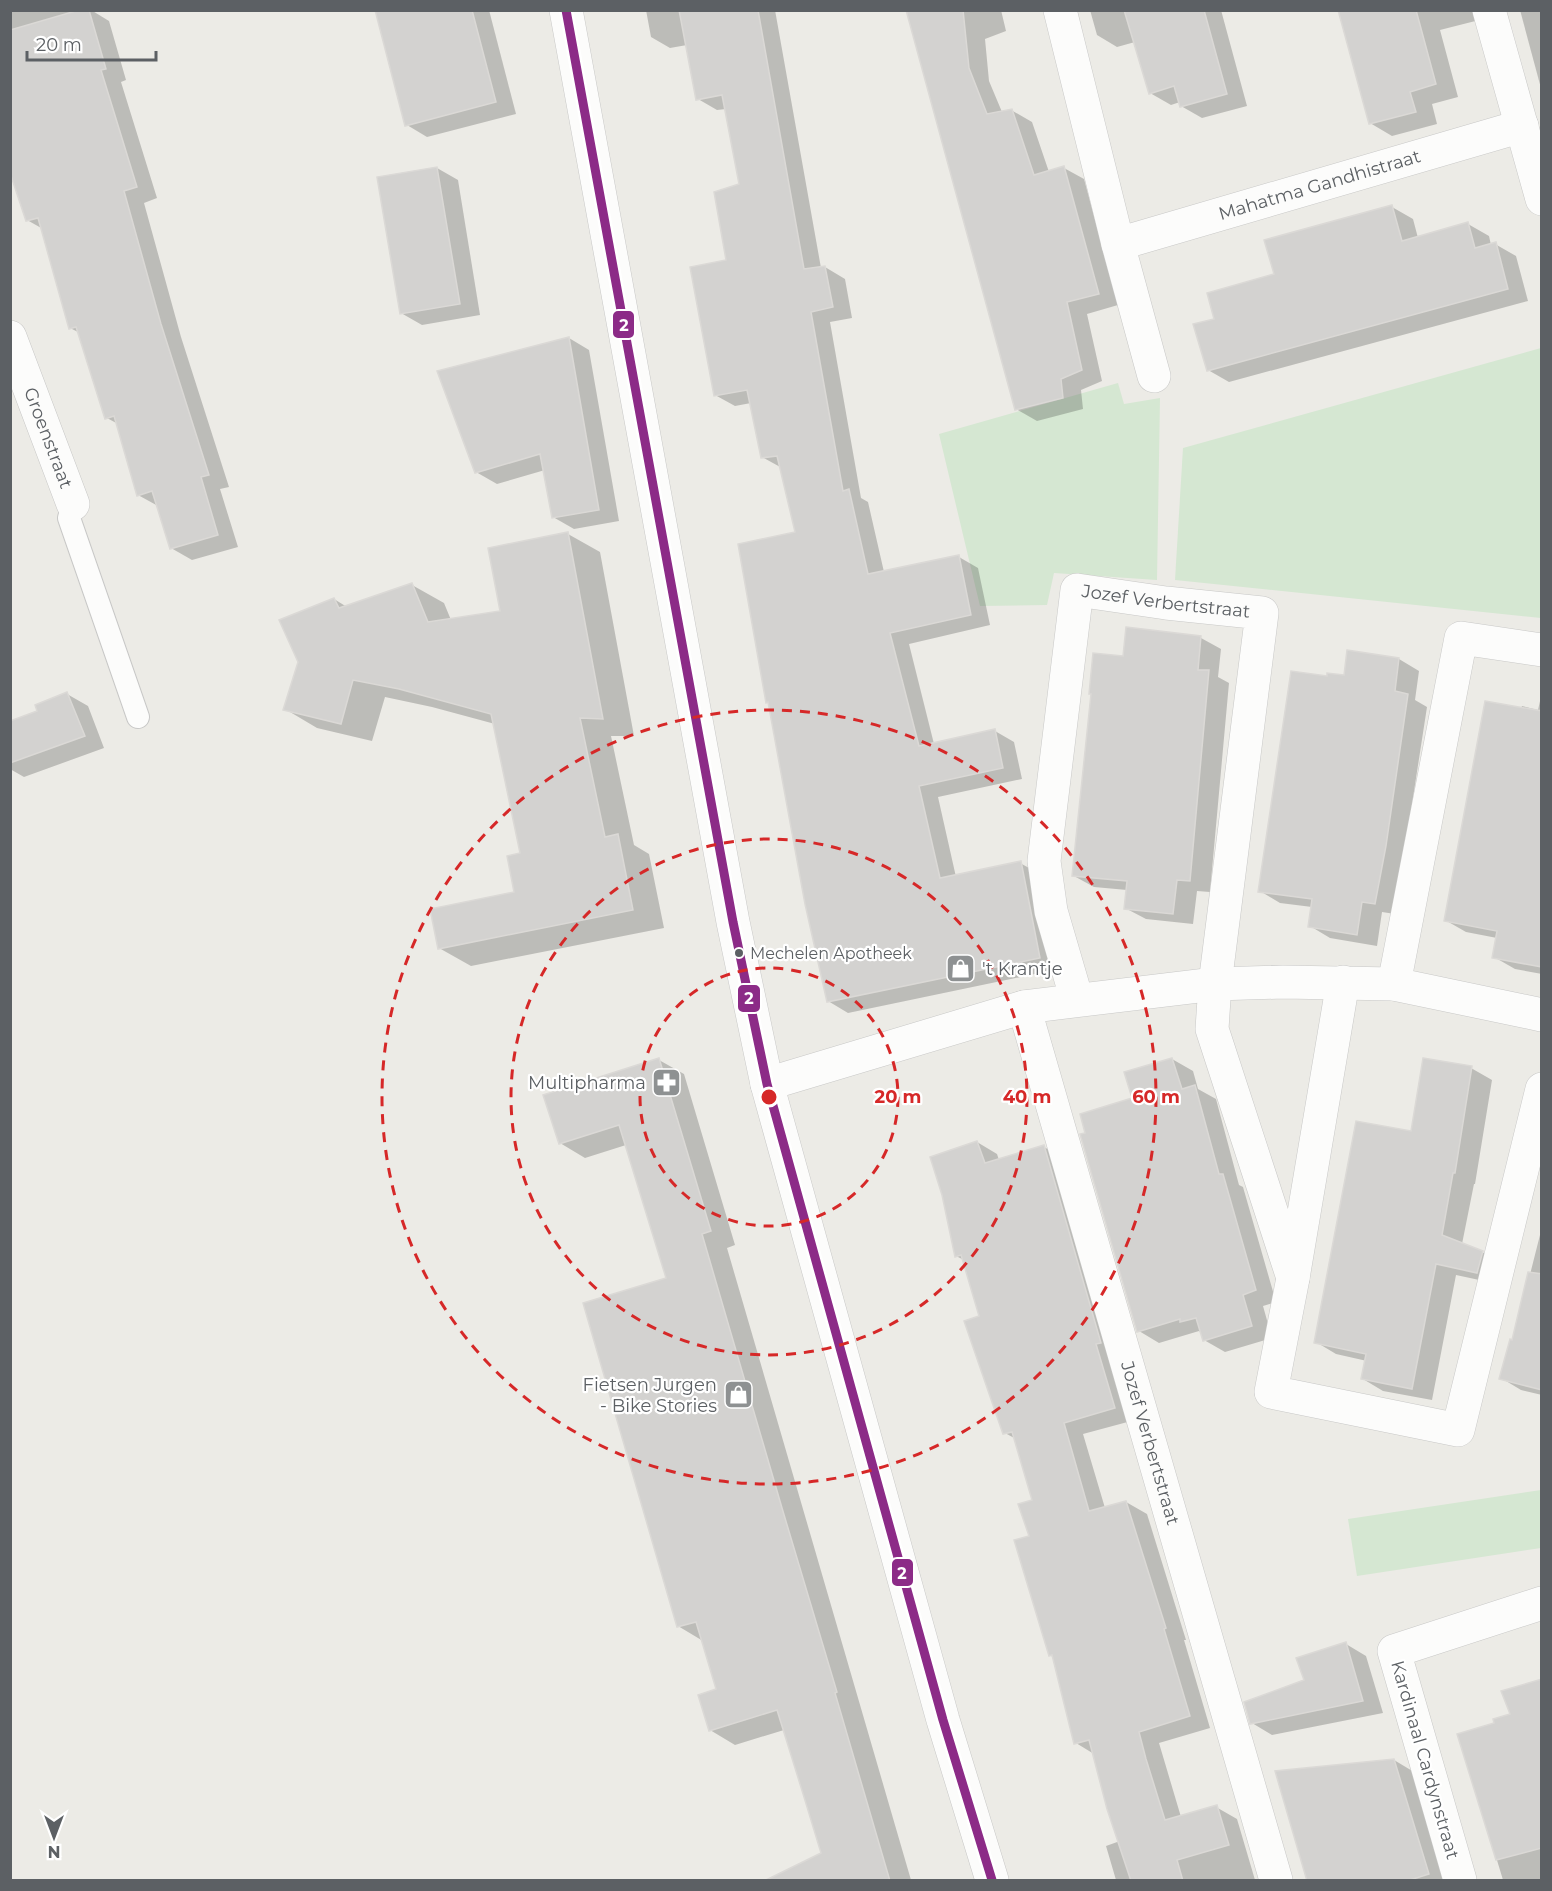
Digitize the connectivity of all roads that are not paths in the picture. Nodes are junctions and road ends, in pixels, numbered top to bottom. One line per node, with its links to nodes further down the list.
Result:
1 (566, 10): 18 (street)
2 (1060, 10): 6 (street)
3 (1489, 10): 4 (street)
4 (1522, 126): 5 (street); 6 (street, Mahatma Gandhistraat)
5 (1542, 199)
6 (1118, 244): 8 (street)
7 (10, 337): 9 (street, Groenstraat)
8 (1154, 376)
9 (73, 504): 11 (lane)
10 (1542, 650): 14 (street)
11 (138, 717)
12 (1343, 982): 13 (street); 14 (street); 20 (street, Jozef Verbertstraat)
13 (1215, 984): 15 (street); 15 (street, Jozef Verbertstraat); 20 (street, Jozef Verbertstraat)
14 (1394, 984): 17 (street)
15 (1077, 1000): 16 (street)
16 (1024, 1008): 18 (street); 23 (street, Jozef Verbertstraat)
17 (1542, 1015)
18 (767, 1084): 22 (street)
19 (1542, 1089): 20 (street, Jozef Verbertstraat)
20 (1293, 1278)
21 (1542, 1603): 24 (street, Kardinaal Cardynstraat)
22 (992, 1881)
23 (1276, 1881)
24 (1460, 1881)

